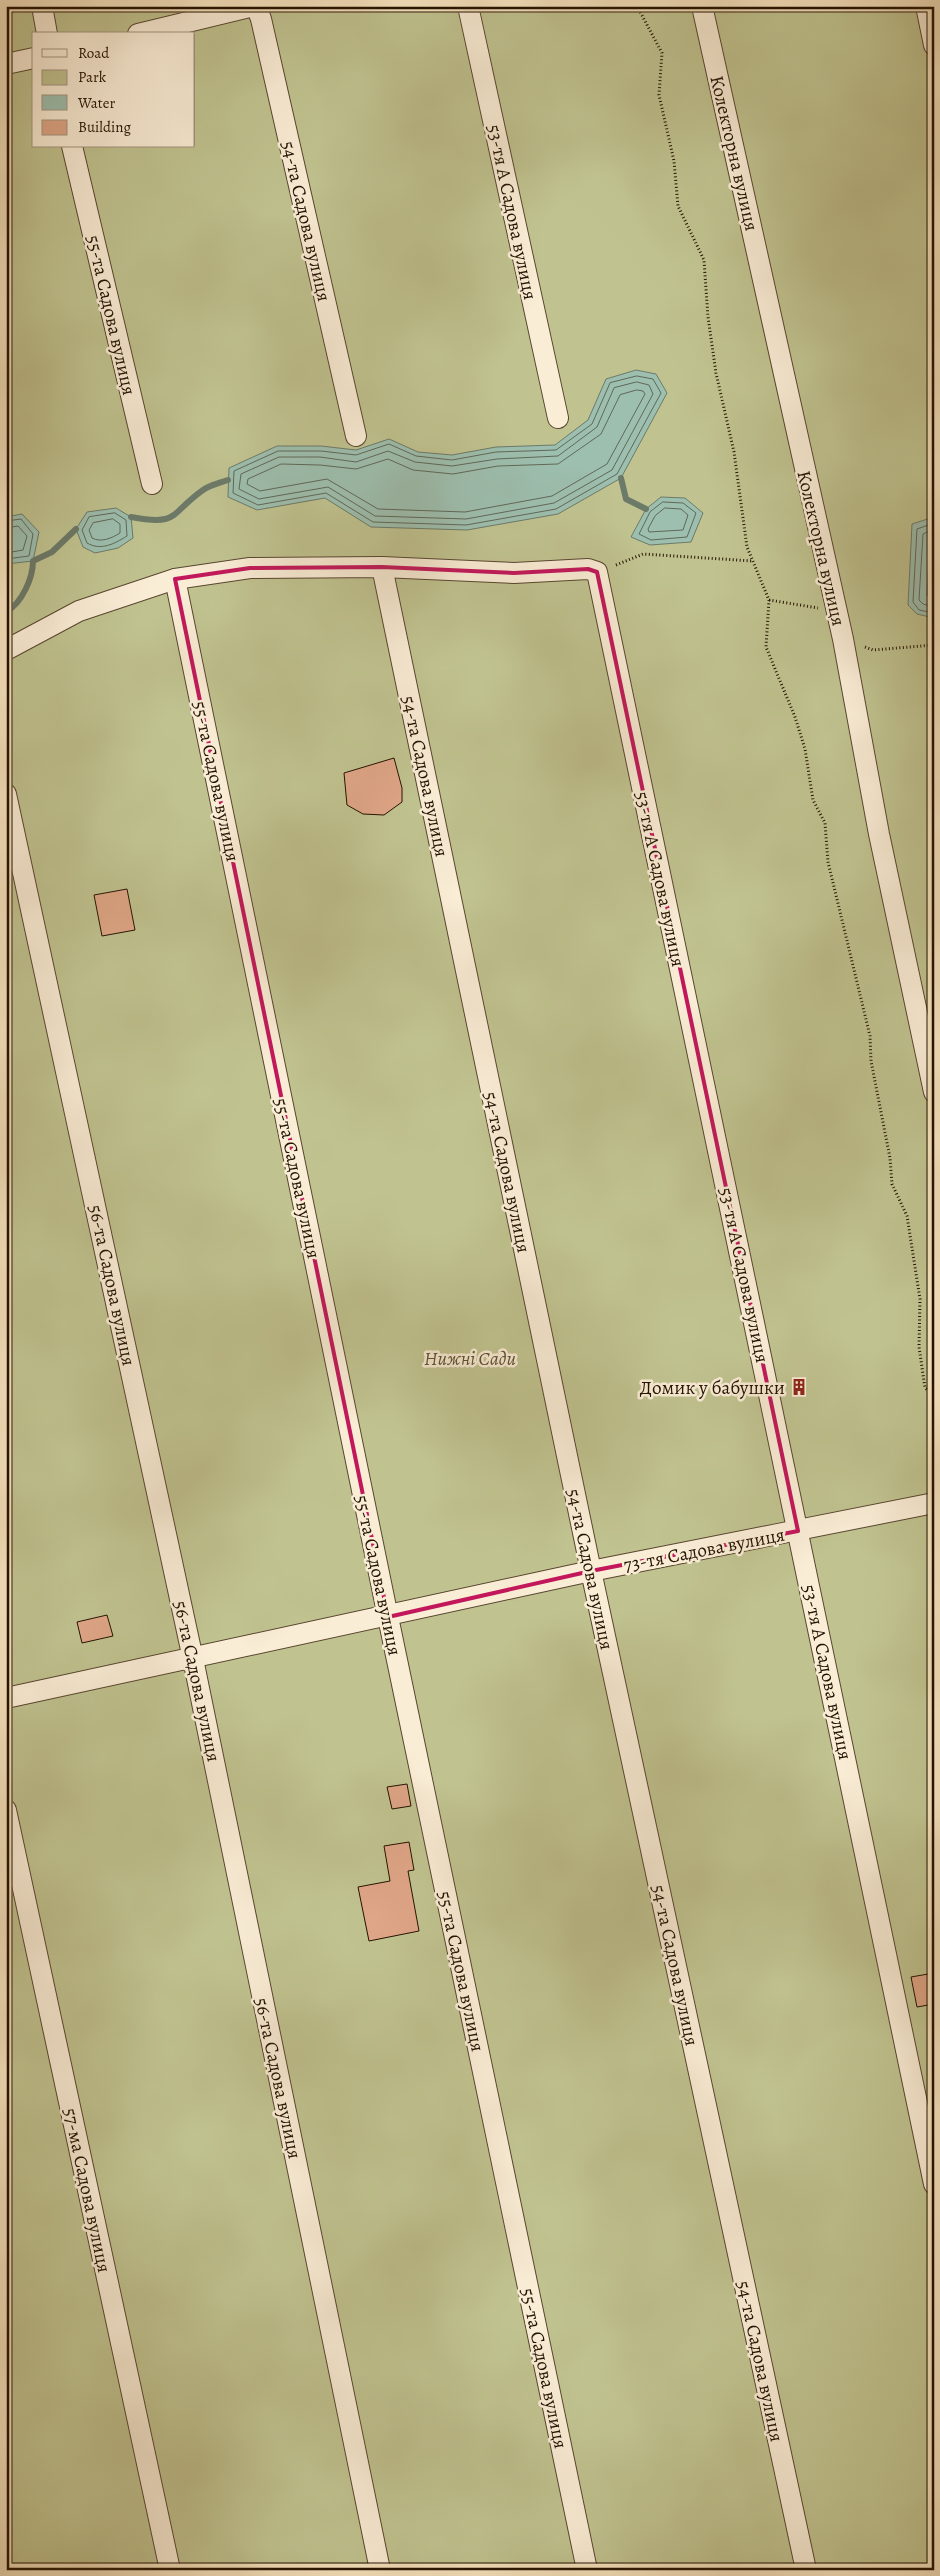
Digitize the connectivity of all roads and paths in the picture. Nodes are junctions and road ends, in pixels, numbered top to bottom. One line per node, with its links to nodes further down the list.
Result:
1 (42, 6): 7 (street)
2 (255, 6): 8 (street); 14 (street, 54-та Садова вулиця)
3 (468, 6): 13 (street, 53-тя А Садова вулиця)
4 (637, 6): 16 (path)
5 (702, 6): 21 (street, Колекторна вулиця)
6 (926, 6): 9 (street)
7 (47, 32)
8 (146, 32)
9 (934, 45)
10 (32, 58): 11 (street)
11 (6, 64)
12 (72, 148): 15 (street, 55-та Садова вулиця)
13 (558, 418)
14 (356, 436)
15 (152, 484)
16 (753, 561): 18 (path); 20 (path)
17 (382, 567): 18 (street); 19 (street); 30 (street, 54-та Садова вулиця)
18 (596, 572): 29 (street, 53-тя А Садова вулиця)
19 (175, 579): 24 (street); 31 (street, 55-та Садова вулиця)
20 (769, 600): 21 (path); 27 (path)
21 (836, 612): 22 (street, Колекторна вулиця)
22 (843, 639): 23 (path); 26 (street, Колекторна вулиця)
23 (934, 645)
24 (6, 650)
25 (6, 794): 32 (street, 56-та Садова вулиця)
26 (934, 1092)
27 (934, 1394)
28 (934, 1504): 29 (street, 73-тя Садова вулиця)
29 (798, 1531): 30 (street, 73-тя Садова вулиця); 35 (street, 53-тя А Садова вулиця)
30 (591, 1571): 31 (street, 73-тя Садова вулиця); 39 (street, 54-та Садова вулиця)
31 (388, 1616): 32 (street, 73-тя Садова вулиця); 38 (street, 55-та Садова вулиця)
32 (194, 1659): 33 (street, 73-тя Садова вулиця); 37 (street, 56-та Садова вулиця)
33 (6, 1698)
34 (6, 1810): 36 (street, 57-ма Садова вулиця)
35 (934, 2184)
36 (170, 2570)
37 (380, 2570)
38 (587, 2570)
39 (806, 2570)

